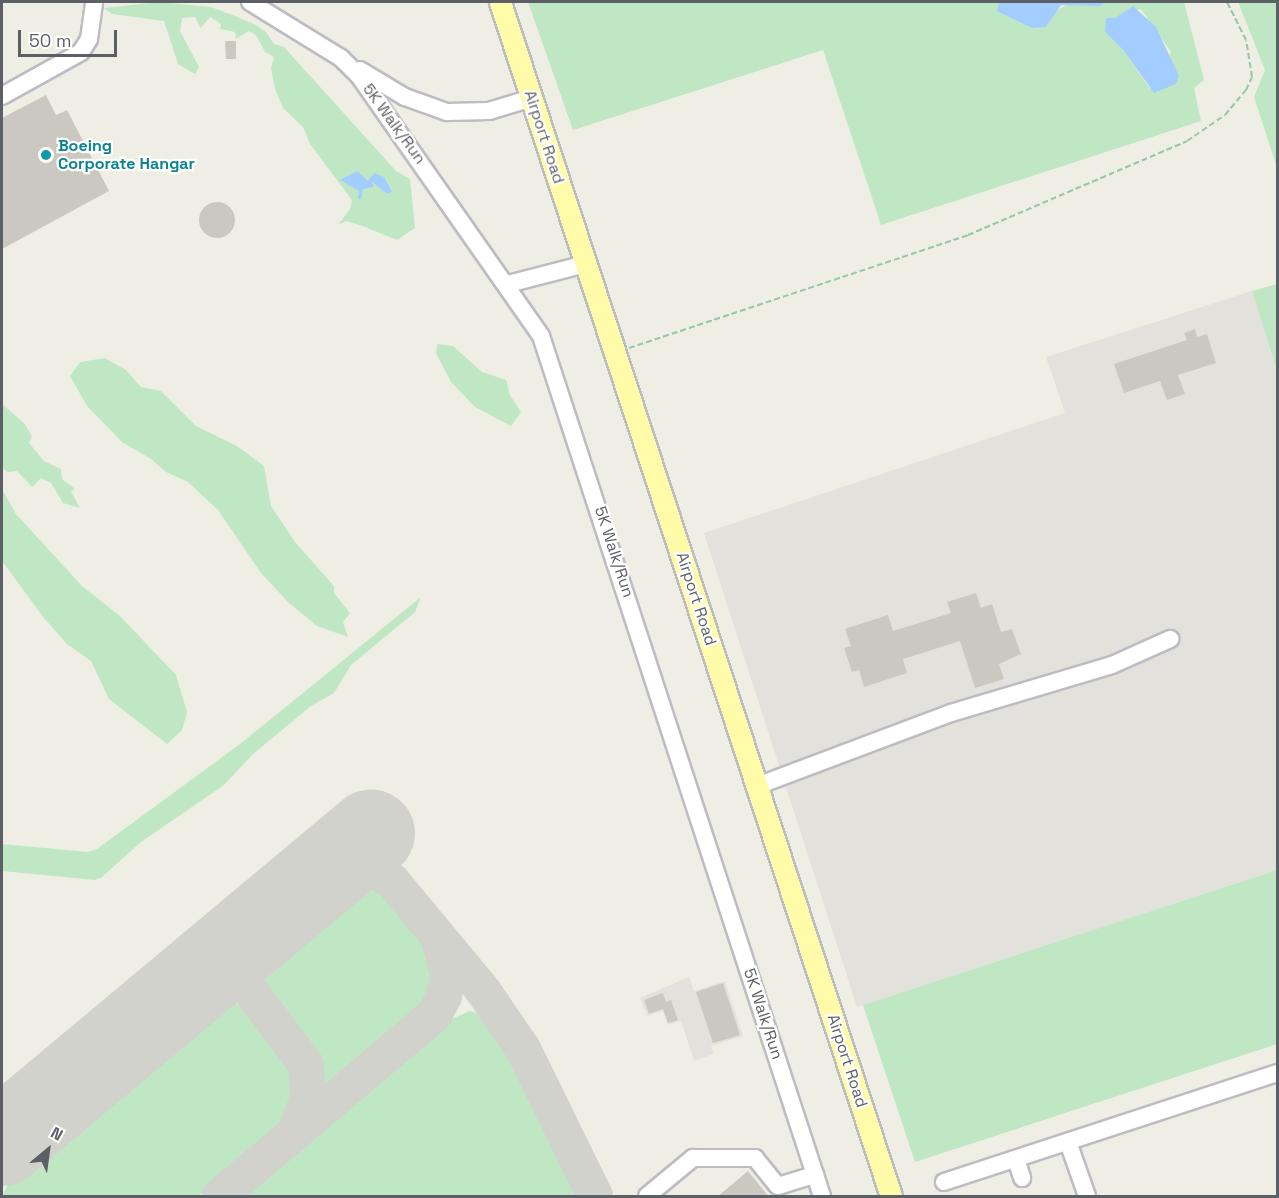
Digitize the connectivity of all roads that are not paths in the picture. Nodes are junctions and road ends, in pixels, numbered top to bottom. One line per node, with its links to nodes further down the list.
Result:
1 (94, 2): 5 (lane)
2 (250, 2): 4 (lane, 5K Walk/Run)
3 (500, 2): 6 (main road, Airport Road)
4 (341, 58): 6 (lane); 8 (lane, 5K Walk/Run)
5 (2, 96)
6 (532, 99): 7 (main road, Airport Road)
7 (586, 264): 8 (lane); 10 (main road, Airport Road)
8 (508, 284): 14 (lane, 5K Walk/Run)
9 (1170, 639): 10 (lane)
10 (757, 786): 19 (main road, Airport Road)
11 (1278, 1073): 12 (lane)
12 (1068, 1142): 13 (lane); 20 (lane)
13 (1016, 1159): 15 (lane); 16 (lane)
14 (815, 1174): 17 (lane); 18 (lane, 5K Walk/Run)
15 (1022, 1178)
16 (944, 1182)
17 (647, 1197)
18 (822, 1197)
19 (891, 1197)
20 (1087, 1197)

